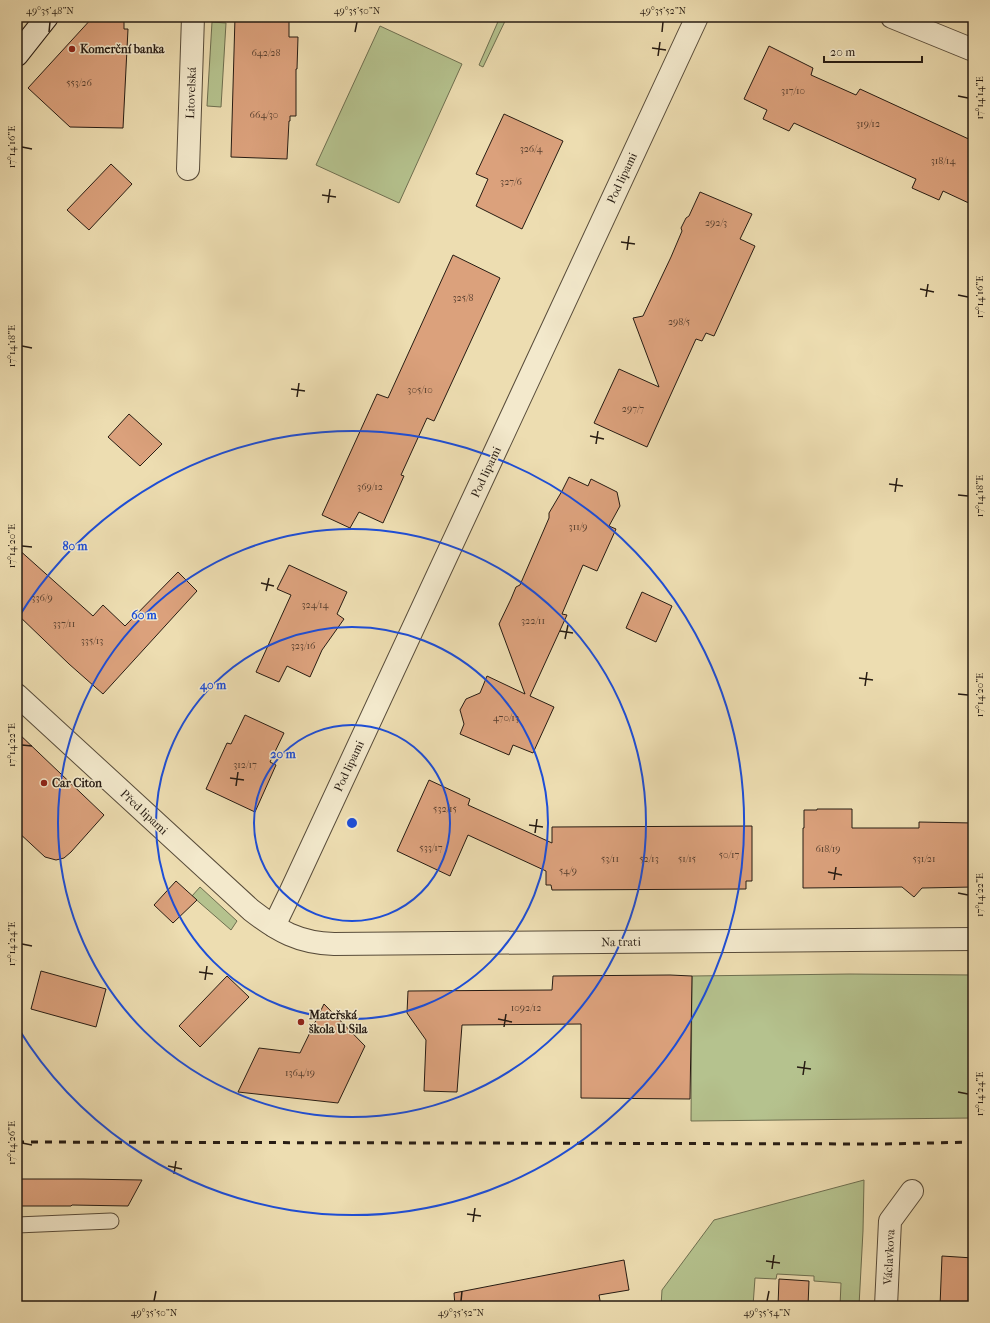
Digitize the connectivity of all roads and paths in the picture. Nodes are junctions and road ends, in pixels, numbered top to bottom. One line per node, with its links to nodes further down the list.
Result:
1 (47, 17): 6 (street)
2 (193, 17): 7 (street, Litovelská)
3 (697, 17): 9 (street, Pod lipami)
4 (892, 17): 5 (street)
5 (973, 50)
6 (17, 55)
7 (188, 169)
8 (17, 695): 9 (street, Před lipami)
9 (274, 926): 10 (street, Na trati)
10 (973, 939)
11 (912, 1191): 14 (street, Václavkova)
12 (111, 1221): 13 (lane)
13 (17, 1225)
14 (886, 1306)

